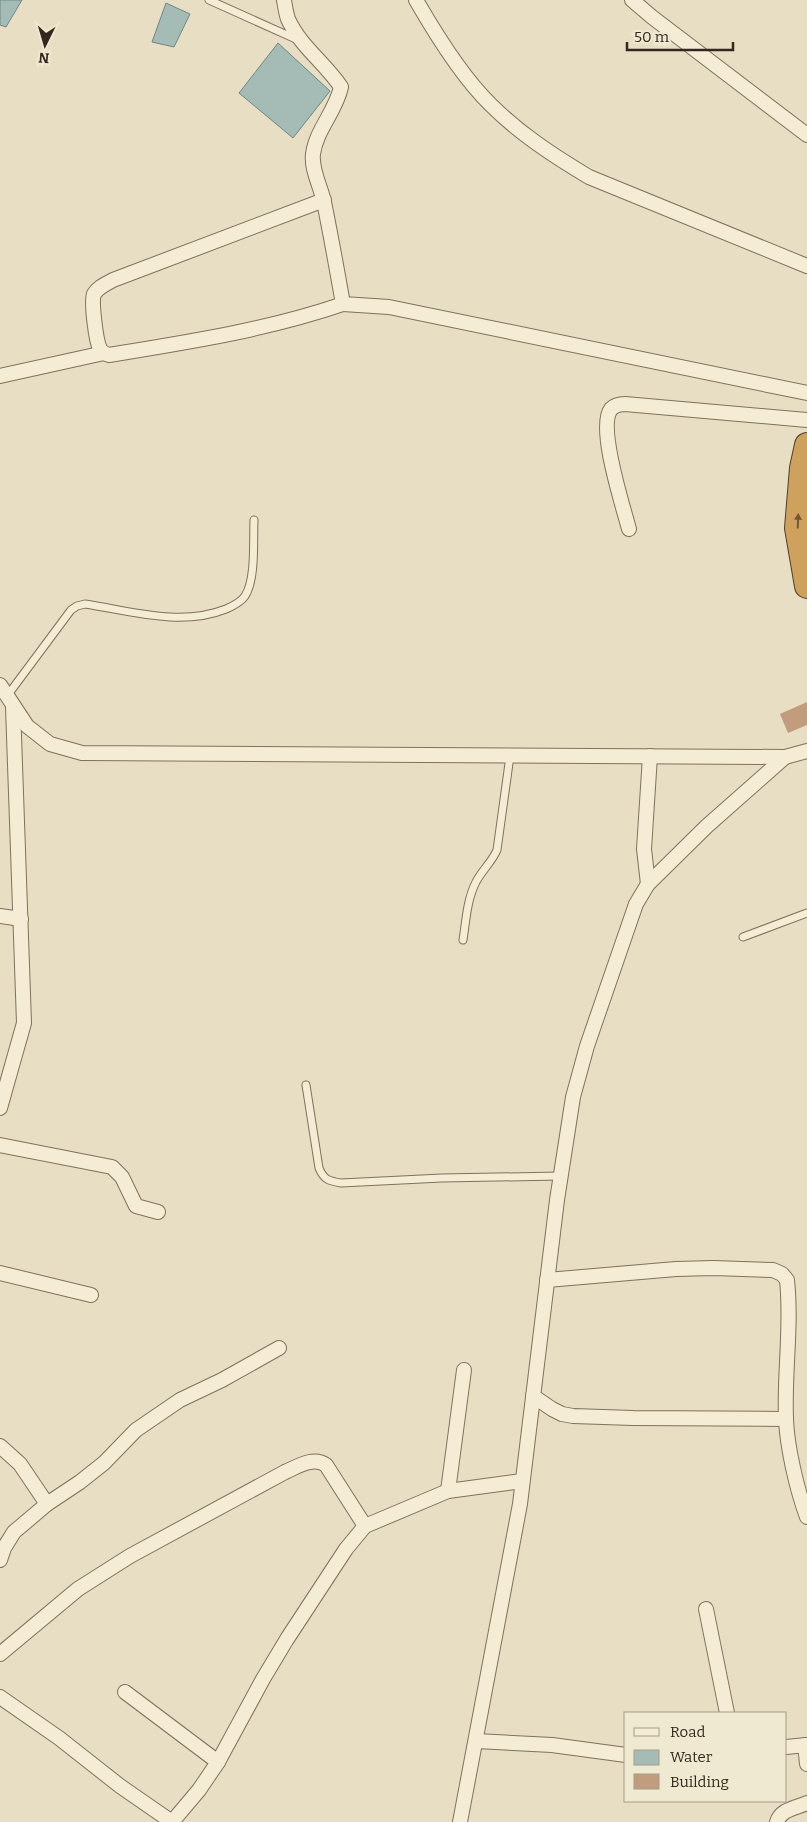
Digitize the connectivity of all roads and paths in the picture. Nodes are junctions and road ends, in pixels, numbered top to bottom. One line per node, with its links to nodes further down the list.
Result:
1 (209, 0): 5 (lane)
2 (284, 0): 5 (street)
3 (416, 0): 8 (street)
4 (632, 0): 6 (street)
5 (301, 41): 7 (street)
6 (807, 135)
7 (324, 200): 9 (street); 10 (street)
8 (807, 266)
9 (343, 304): 10 (street); 12 (street)
10 (104, 353): 11 (street)
11 (0, 376)
12 (807, 393)
13 (807, 420): 16 (street)
14 (807, 446): 17 (highway, one-way to 14)
15 (254, 520): 18 (lane)
16 (629, 529)
17 (807, 586)
18 (7, 696): 20 (street); 26 (street)
19 (807, 751): 22 (street)
20 (510, 756): 21 (street); 28 (lane)
21 (650, 756): 22 (street); 23 (street)
22 (785, 757): 23 (street)
23 (648, 884): 32 (street)
24 (807, 912): 27 (lane)
25 (0, 916): 26 (street)
26 (21, 919): 30 (street)
27 (743, 937)
28 (463, 940)
29 (306, 1085): 32 (lane)
30 (0, 1108)
31 (0, 1145): 33 (street)
32 (561, 1176): 35 (street)
33 (158, 1212)
34 (0, 1273): 36 (street)
35 (547, 1280): 39 (street); 40 (street)
36 (90, 1295)
37 (279, 1348): 44 (street)
38 (464, 1370): 43 (street)
39 (533, 1396): 40 (street); 42 (street)
40 (786, 1419): 45 (street)
41 (0, 1446): 44 (street)
42 (522, 1481): 43 (street); 53 (street)
43 (448, 1491): 46 (street)
44 (47, 1504): 47 (street)
45 (807, 1517)
46 (365, 1526): 49 (street); 57 (street)
47 (2, 1550)
48 (706, 1609): 52 (street)
49 (0, 1654)
50 (125, 1692): 57 (street)
51 (0, 1697): 60 (street)
52 (727, 1712)
53 (476, 1741): 56 (street); 61 (street)
54 (806, 1745): 55 (street); 58 (street)
55 (787, 1747)
56 (624, 1755)
57 (218, 1762): 60 (street)
58 (807, 1764)
59 (807, 1803): 62 (street)
60 (172, 1822)
61 (460, 1822)
62 (777, 1822)

